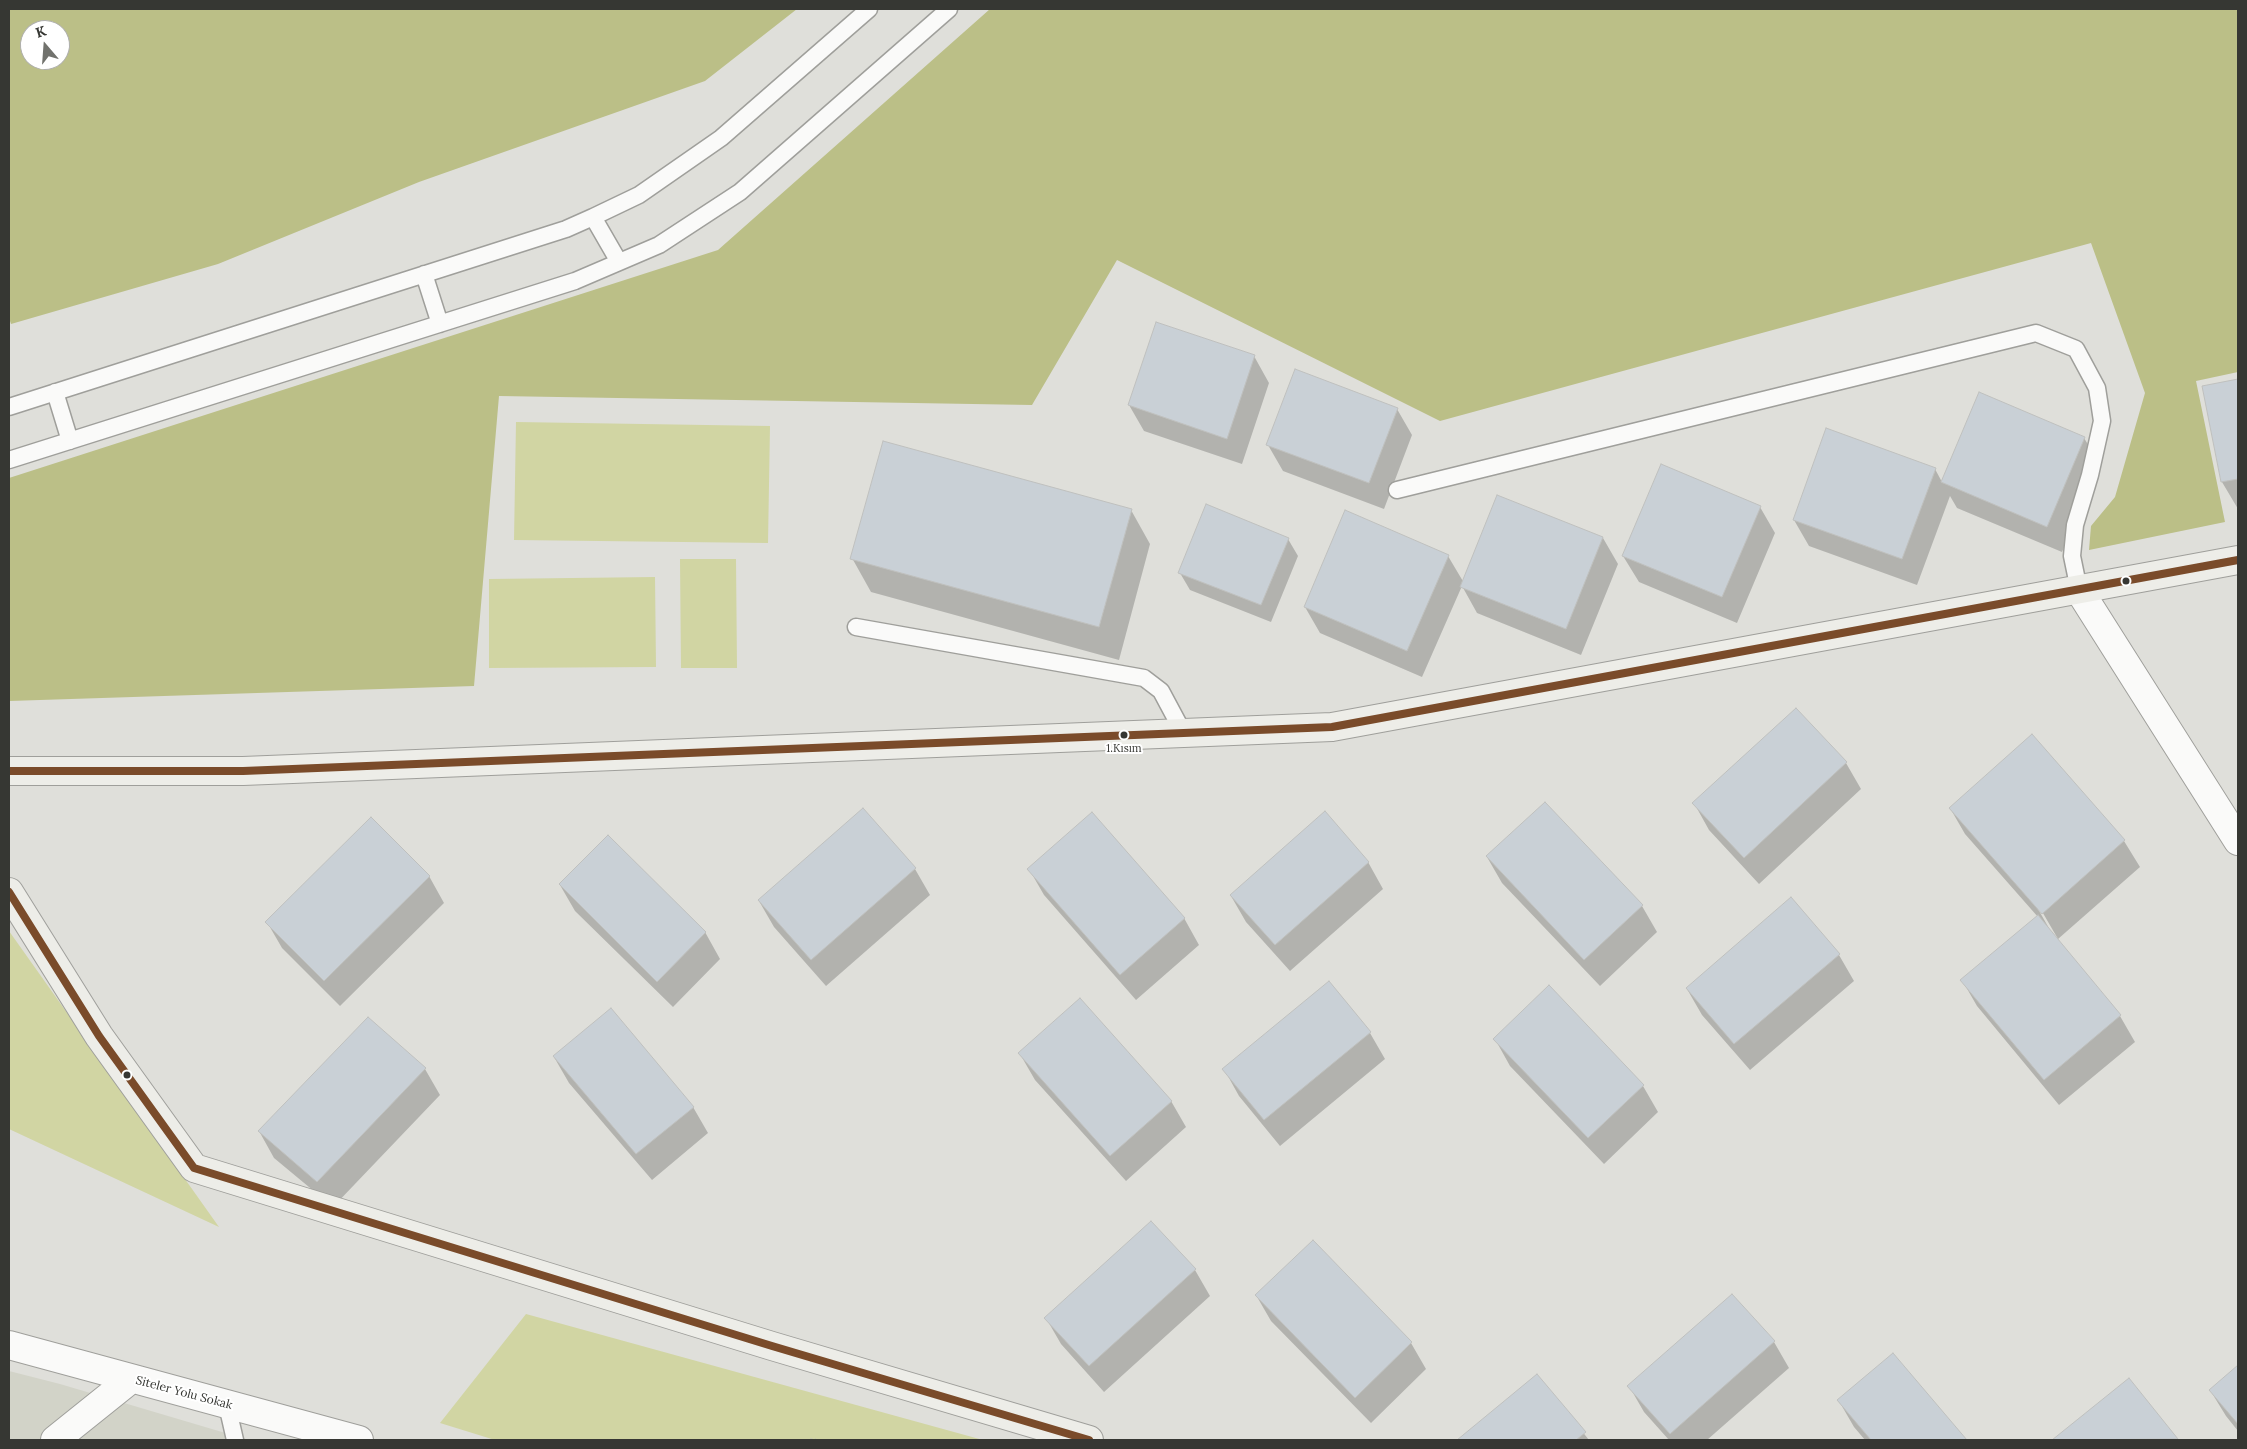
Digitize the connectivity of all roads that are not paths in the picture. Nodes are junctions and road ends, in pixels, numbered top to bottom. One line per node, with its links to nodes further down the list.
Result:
1 (869, 9): 3 (lane)
2 (949, 9): 4 (lane)
3 (593, 216): 4 (lane); 5 (lane)
4 (618, 262): 6 (lane)
5 (424, 274): 6 (lane); 7 (lane)
6 (440, 324): 9 (lane)
7 (55, 392): 8 (lane); 9 (lane)
8 (9, 407)
9 (70, 441): 10 (lane)
10 (9, 460)
11 (1397, 490): 13 (lane)
12 (2238, 560): 13 (street)
13 (2079, 590): 15 (street); 17 (street)
14 (856, 627): 15 (lane)
15 (1184, 734): 16 (street)
16 (9, 772)
17 (2238, 841)
18 (9, 892): 25 (street)
19 (9, 1345): 20 (street, Siteler Yolu Sokak)
20 (131, 1379): 21 (street, Siteler Yolu Sokak); 22 (street)
21 (227, 1405): 23 (lane); 24 (street, Siteler Yolu Sokak)
22 (55, 1440)
23 (235, 1440)
24 (359, 1440)
25 (1089, 1440)

